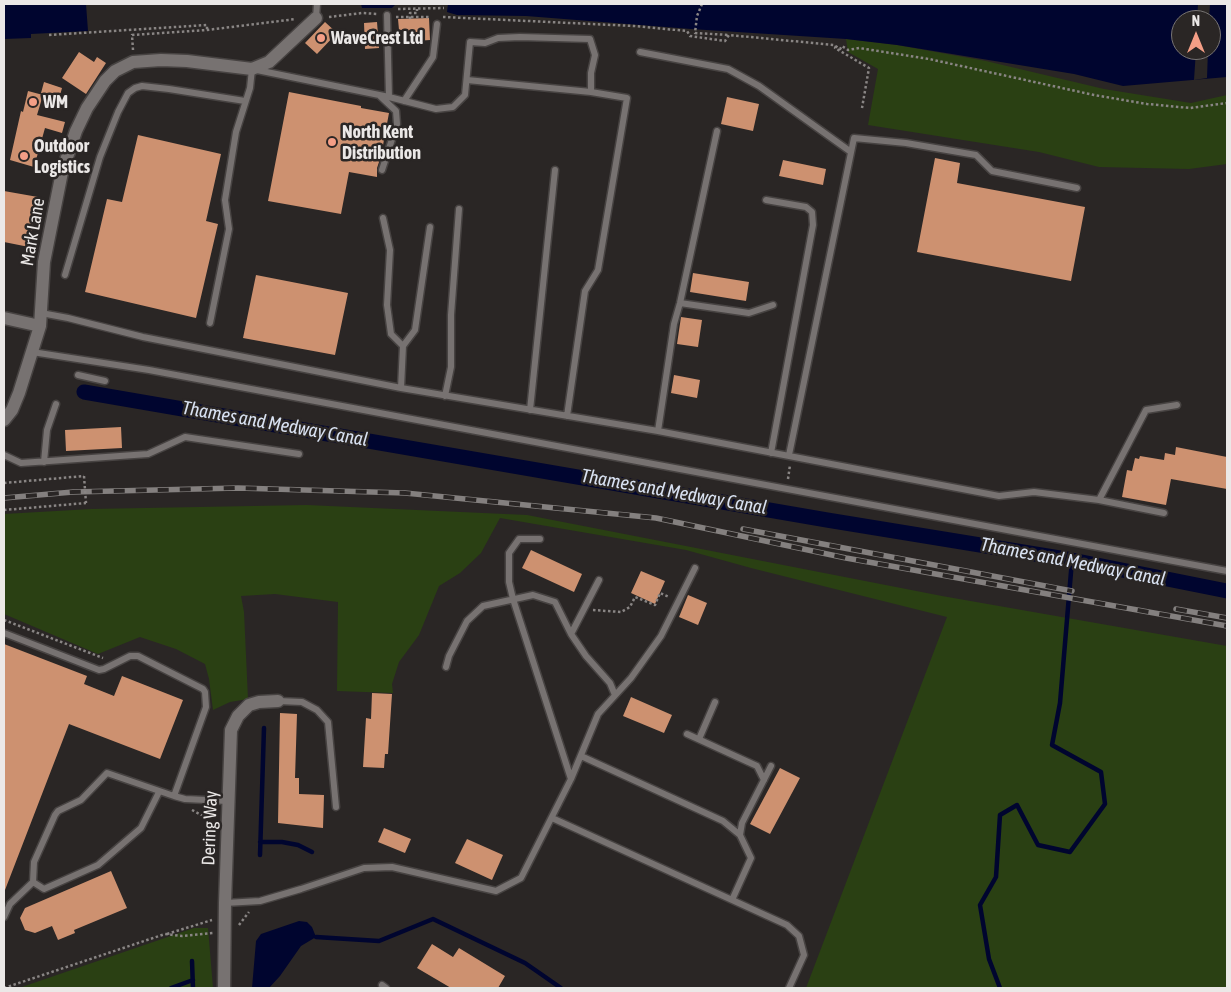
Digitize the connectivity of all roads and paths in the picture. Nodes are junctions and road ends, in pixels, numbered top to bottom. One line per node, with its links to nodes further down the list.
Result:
1 (317, 4): 7 (lane)
2 (702, 4): 12 (path)
3 (444, 8): 5 (path)
4 (398, 9): 5 (path)
5 (417, 9): 8 (path)
6 (387, 15): 7 (path); 8 (path); 20 (lane)
7 (316, 18): 10 (path); 16 (street)
8 (410, 18): 12 (path)
9 (437, 24): 21 (lane)
10 (207, 30): 11 (path); 15 (path)
11 (49, 35)
12 (729, 35): 13 (path)
13 (836, 46): 23 (path); 24 (path)
14 (640, 52): 26 (lane)
15 (133, 62): 16 (street, Mark Lane); 38 (street, Mark Lane)
16 (252, 69): 19 (lane); 22 (lane)
17 (467, 80): 18 (lane); 18 (lane); 21 (lane)
18 (590, 92): 49 (lane)
19 (379, 95): 20 (lane); 27 (lane)
20 (389, 97): 21 (lane)
21 (404, 101)
22 (245, 102): 34 (lane); 39 (lane)
23 (1227, 103)
24 (862, 108)
25 (717, 130): 35 (lane)
26 (851, 152): 29 (lane); 55 (lane)
27 (382, 170)
28 (555, 170): 48 (lane)
29 (1077, 188)
30 (766, 200): 52 (lane)
31 (459, 209): 45 (lane)
32 (383, 218): 40 (lane)
33 (430, 227): 40 (lane)
34 (65, 275)
35 (680, 303): 36 (lane); 51 (lane)
36 (773, 304)
37 (4, 318): 38 (street)
38 (41, 319): 41 (street, Mark Lane); 44 (lane)
39 (210, 323)
40 (403, 346): 44 (lane)
41 (32, 352): 50 (street, Mark Lane); 58 (lane)
42 (78, 375): 43 (lane)
43 (105, 381)
44 (401, 388): 45 (lane)
45 (445, 396): 48 (lane)
46 (56, 404): 56 (lane)
47 (1176, 405): 59 (lane)
48 (530, 410): 49 (lane)
49 (567, 416): 51 (lane)
50 (4, 420)
51 (658, 431): 52 (lane)
52 (771, 452): 55 (lane)
53 (299, 454): 56 (lane)
54 (4, 455): 56 (lane)
55 (790, 456): 58 (path); 59 (lane)
56 (44, 462)
57 (4, 483): 60 (path, bridge)
58 (786, 489): 64 (lane)
59 (1099, 500): 61 (lane)
60 (4, 510)
61 (1164, 513)
62 (540, 539): 66 (lane)
63 (695, 568): 74 (lane)
64 (1227, 571)
65 (599, 580): 68 (lane)
66 (513, 599): 71 (lane); 73 (lane); 81 (lane)
67 (672, 599): 68 (path)
68 (585, 606): 71 (lane)
69 (4, 620): 72 (path)
70 (4, 633): 84 (lane)
71 (571, 634): 74 (lane)
72 (104, 658)
73 (446, 667)
74 (615, 695): 79 (lane)
75 (278, 701): 86 (street, Dering Way); 87 (lane)
76 (716, 702): 78 (lane)
77 (687, 734): 78 (lane)
78 (699, 739): 82 (lane)
79 (581, 756): 81 (lane); 89 (lane)
80 (771, 766): 82 (lane)
81 (571, 779): 88 (lane)
82 (764, 780): 89 (lane)
83 (159, 792): 84 (lane); 91 (lane); 91 (lane)
84 (174, 796): 85 (lane)
85 (185, 799): 86 (lane); 90 (path)
86 (228, 801): 93 (street, Dering Way)
87 (336, 808)
88 (552, 818): 92 (lane); 93 (lane)
89 (740, 835): 92 (lane)
90 (214, 836)
91 (33, 882): 95 (lane)
92 (732, 900): 101 (lane)
93 (225, 903): 96 (street, Dering Way)
94 (252, 910): 96 (path)
95 (4, 917)
96 (225, 933): 97 (path); 97 (path); 98 (path); 100 (street, Dering Way)
97 (165, 934): 99 (path)
98 (214, 942)
99 (4, 988)
100 (224, 988)
101 (790, 988)

